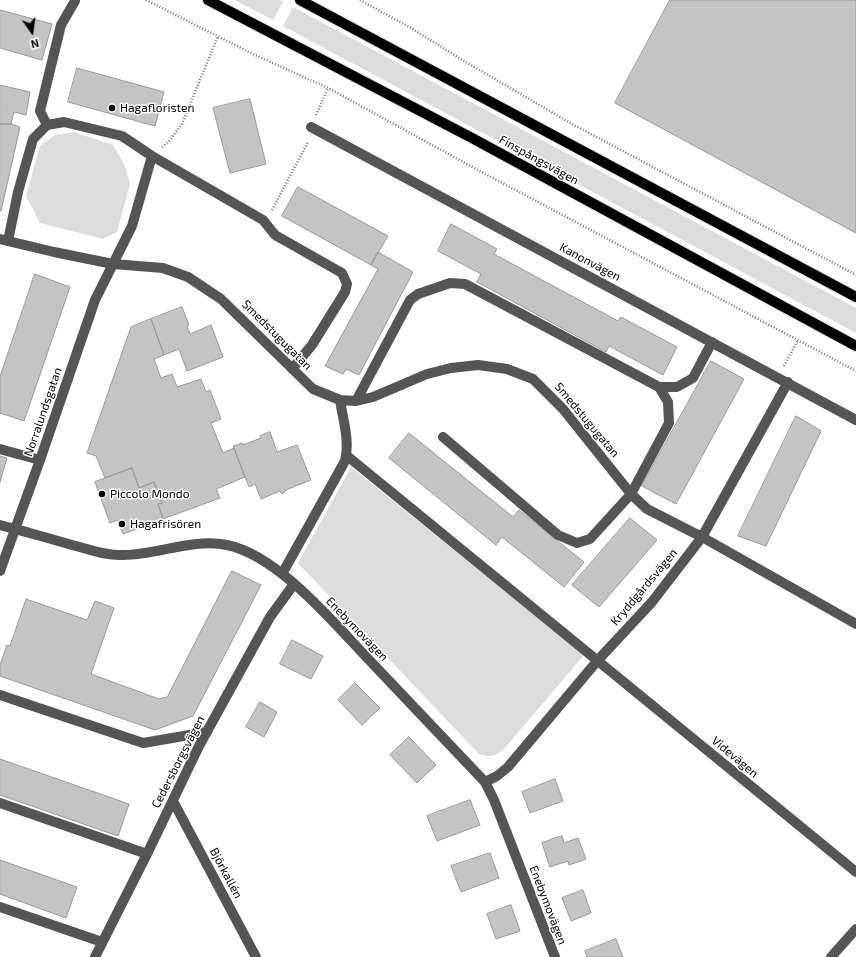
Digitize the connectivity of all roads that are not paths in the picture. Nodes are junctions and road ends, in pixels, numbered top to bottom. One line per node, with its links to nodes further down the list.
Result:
1 (208, 0): 11 (main road, Finspångsvägen)
2 (300, 0): 9 (main road)
3 (75, 1): 4 (street)
4 (47, 125): 6 (street); 7 (street)
5 (311, 127): 10 (street, Kanonvägen)
6 (152, 156): 8 (street, Norralundsgatan); 12 (street)
7 (4, 240): 8 (street, Smedstugugatan)
8 (113, 264): 12 (street, Smedstugugatan); 21 (street, Norralundsgatan)
9 (856, 297)
10 (712, 342): 13 (street, Kanonvägen); 14 (street)
11 (856, 346)
12 (292, 369): 15 (street, Smedstugugatan)
13 (788, 382): 17 (street, Kanonvägen); 25 (street, Kryddgårdsvägen)
14 (659, 388): 16 (street); 22 (street)
15 (340, 400): 16 (street, Smedstugugatan); 20 (street)
16 (356, 401): 22 (street, Smedstugugatan)
17 (856, 420)
18 (444, 437): 22 (street)
19 (0, 449): 21 (street)
20 (346, 455): 27 (street); 30 (street, Videvägen)
21 (40, 460): 24 (street, Norralundsgatan)
22 (631, 494): 25 (street, Smedstugugatan)
23 (0, 525): 24 (street, Enebymovägen)
24 (15, 529): 26 (street, Norralundsgatan); 27 (street, Enebymovägen)
25 (702, 537): 29 (street, Smedstugugatan); 30 (street, Kryddgårdsvägen)
26 (0, 571)
27 (282, 574): 28 (street, Enebymovägen)
28 (294, 584): 32 (street, Cedersborgsvägen); 33 (street, Enebymovägen)
29 (856, 624)
30 (598, 660): 33 (street, Kryddgårdsvägen); 37 (street, Videvägen)
31 (0, 695): 32 (street)
32 (207, 732): 34 (street, Cedersborgsvägen)
33 (486, 782): 43 (street, Enebymovägen)
34 (173, 801): 36 (street, Cedersborgsvägen); 42 (street, Björkallén)
35 (0, 803): 36 (street)
36 (147, 854): 40 (street, Cedersborgsvägen)
37 (856, 872)
38 (0, 907): 40 (street)
39 (856, 929): 44 (street)
40 (102, 942): 41 (street, Cedersborgsvägen)
41 (95, 957)
42 (256, 957)
43 (555, 957)
44 (831, 957)

